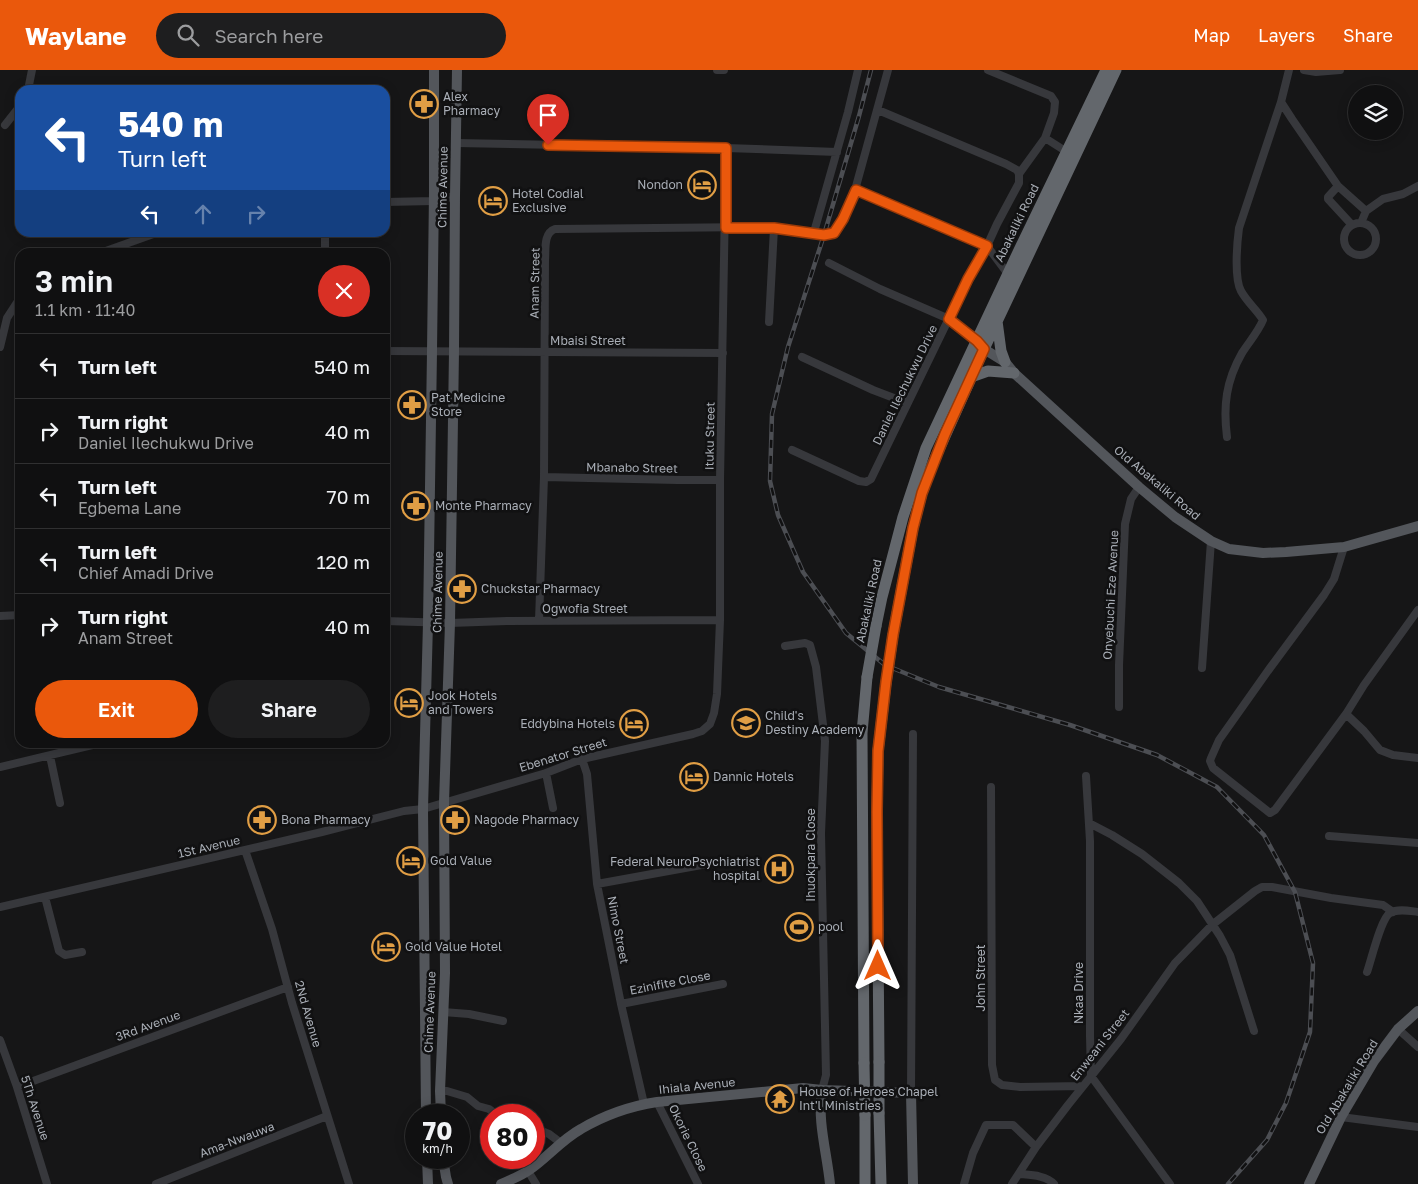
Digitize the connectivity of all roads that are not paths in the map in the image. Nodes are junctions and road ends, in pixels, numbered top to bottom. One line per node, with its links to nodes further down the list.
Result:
1 (32, 70): 14 (street)
2 (434, 70): 29 (main road, Chime Avenue)
3 (458, 70): 20 (main road, Chime Avenue)
4 (717, 70): 5 (street)
5 (724, 70)
6 (858, 70): 22 (street)
7 (888, 70): 16 (street)
8 (988, 70): 19 (street, Daniel Ilechukwu Drive)
9 (1106, 70): 23 (highway, Abakaliki Road)
10 (1116, 70): 44 (highway, Abakaliki Road)
11 (1289, 70): 15 (street)
12 (1304, 70): 13 (street)
13 (1340, 70)
14 (29, 85)
15 (1281, 102): 25 (street); 58 (street)
16 (878, 110): 24 (street); 27 (street)
17 (15, 112): 18 (street)
18 (5, 125)
19 (1045, 138): 23 (street); 24 (street, Daniel Ilechukwu Drive)
20 (456, 143): 21 (street); 28 (main road, Chime Avenue)
21 (726, 148): 22 (street); 34 (street, Ituku Street)
22 (837, 152): 36 (street)
23 (1067, 152): 41 (highway, Abakaliki Road)
24 (1019, 174): 38 (street, Daniel Ilechukwu Drive)
25 (1338, 186): 31 (street); 33 (street)
26 (1418, 186): 31 (street)
27 (856, 190): 36 (street, Anam Street); 38 (street)
28 (454, 196): 29 (street); 50 (main road, Chime Avenue)
29 (434, 201): 30 (street); 49 (main road, Chime Avenue)
30 (390, 202)
31 (1366, 210): 32 (street)
32 (1362, 223): 33 (street); 33 (street)
33 (1352, 225)
34 (726, 228): 35 (street, Anam Street); 51 (street, Anam Street); 52 (street, Ituku Street)
35 (774, 228): 36 (street, Anam Street); 45 (street)
36 (814, 232)
37 (145, 237): 39 (street)
38 (987, 246): 41 (street); 43 (street, Daniel Ilechukwu Drive)
39 (114, 248)
40 (829, 263): 43 (street)
41 (1008, 274): 46 (highway, Abakaliki Road)
42 (15, 306): 47 (street)
43 (949, 319): 46 (street); 57 (street, Daniel Ilechukwu Drive)
44 (997, 321): 46 (highway, Abakaliki Road); 54 (highway)
45 (769, 322)
46 (980, 345): 54 (main road, Old Abakaliki Road); 56 (highway, Abakaliki Road); 145 (highway, Abakaliki Road, bridge)
47 (0, 347)
48 (390, 351): 49 (street, Mbaisi Street)
49 (432, 351): 50 (street, Mbaisi Street); 72 (main road, Chime Avenue)
50 (454, 351): 51 (street, Mbaisi Street); 73 (main road, Chime Avenue)
51 (545, 352): 52 (street, Mbaisi Street); 60 (street, Anam Street)
52 (723, 353): 61 (street, Ituku Street)
53 (802, 357): 57 (street)
54 (1005, 362): 55 (main road, Old Abakaliki Road)
55 (1014, 373): 56 (highway); 62 (main road, Old Abakaliki Road)
56 (971, 378): 146 (highway, Abakaliki Road, bridge)
57 (907, 404): 59 (street, Daniel Ilechukwu Drive)
58 (1227, 437)
59 (792, 450)
60 (544, 477): 61 (street, Mbanabo Street); 71 (street, Anam Street)
61 (720, 480): 70 (street, Ituku Street)
62 (1139, 487): 64 (main road, Old Abakaliki Road); 76 (street, Onyebuchi Eze Avenue)
63 (1418, 526): 65 (main road, Old Abakaliki Road)
64 (1211, 541): 65 (main road, Old Abakaliki Road); 75 (street)
65 (1344, 547): 77 (street)
66 (1418, 610): 77 (street)
67 (15, 615): 68 (street)
68 (0, 616)
69 (390, 620): 72 (street, Ogwofia Street)
70 (720, 620): 71 (street, Ogwofia Street); 78 (street, Ituku Street)
71 (539, 621): 73 (street, Ogwofia Street)
72 (428, 623): 73 (street, Ogwofia Street); 91 (main road, Chime Avenue)
73 (450, 623): 89 (main road, Chime Avenue)
74 (785, 646): 118 (street, Ihuokpara Close)
75 (1202, 668)
76 (1119, 707)
77 (1346, 714): 82 (street)
78 (710, 724): 83 (street, Ebenator Street)
79 (913, 734): 120 (street)
80 (81, 748): 81 (street)
81 (50, 756): 84 (street); 88 (street)
82 (1418, 758)
83 (582, 759): 85 (street, Ebenator Street); 97 (street, Nimo Street)
84 (0, 767)
85 (546, 773): 89 (street, Ebenator Street); 90 (street)
86 (1086, 776): 92 (street, Nkaa Drive)
87 (991, 786): 116 (street, John Street)
88 (60, 803)
89 (444, 803): 91 (street, Ebenator Street); 109 (main road, Chime Avenue)
90 (553, 808)
91 (423, 809): 95 (street, 1St Avenue); 122 (main road, Chime Avenue)
92 (1089, 823): 102 (street); 115 (street, Nkaa Drive)
93 (1329, 836): 94 (street)
94 (1418, 843)
95 (245, 850): 98 (street, 1St Avenue); 106 (street, 2Nd Avenue)
96 (718, 862): 97 (street)
97 (597, 884): 107 (street, Nimo Street)
98 (45, 897): 99 (street, 1St Avenue); 103 (street)
99 (0, 907)
100 (1393, 912): 101 (street); 102 (street, Enweani Street); 104 (street)
101 (1418, 912)
102 (1212, 925): 112 (street); 115 (street, Enweani Street)
103 (82, 952)
104 (1367, 972)
105 (723, 984): 107 (street, Ezinifite Close)
106 (288, 986): 117 (street, 3Rd Avenue); 126 (street, 2Nd Avenue)
107 (621, 1004): 124 (street, Nimo Street)
108 (1418, 1011): 111 (main road, Old Abakaliki Road)
109 (443, 1012): 110 (street); 119 (main road, Chime Avenue)
110 (502, 1021)
111 (1398, 1029): 114 (street); 127 (main road, Old Abakaliki Road)
112 (1254, 1032)
113 (0, 1040): 117 (street, 5Th Avenue)
114 (1418, 1047)
115 (1091, 1076): 116 (street, Enweani Street); 151 (street)
116 (1082, 1086): 131 (street, Enweani Street)
117 (17, 1087): 136 (street, 5Th Avenue)
118 (822, 1090): 120 (main road, Ihiala Avenue); 121 (main road, Ihiala Avenue); 144 (main road)
119 (440, 1091): 123 (main road, Chime Avenue); 125 (street)
120 (911, 1093): 147 (main road)
121 (657, 1102): 124 (main road, Ihiala Avenue); 143 (street, Okorie Close)
122 (426, 1104)
123 (441, 1104)
124 (644, 1104): 130 (main road, Ihiala Avenue)
125 (480, 1107)
126 (327, 1116): 137 (street, Ama-Nwauwa); 138 (street, 2Nd Avenue)
127 (1341, 1116): 128 (street); 152 (main road, Old Abakaliki Road)
128 (1418, 1127)
129 (545, 1132): 130 (street)
130 (561, 1143): 134 (main road, Ihiala Avenue)
131 (1036, 1147): 135 (street, Enweani Street); 148 (street)
132 (427, 1169): 139 (main road)
133 (445, 1169): 140 (main road)
134 (528, 1171): 141 (main road, Ihiala Avenue); 142 (street)
135 (1019, 1174): 149 (street, Enweani Street); 150 (street)
136 (47, 1184)
137 (156, 1184)
138 (349, 1184)
139 (428, 1184)
140 (448, 1184)
141 (501, 1184)
142 (536, 1184)
143 (698, 1184)
144 (830, 1184)
145 (865, 1184)
146 (881, 1184)
147 (913, 1184)
148 (964, 1184)
149 (1012, 1184)
150 (1054, 1184)
151 (1170, 1184)
152 (1309, 1184)

